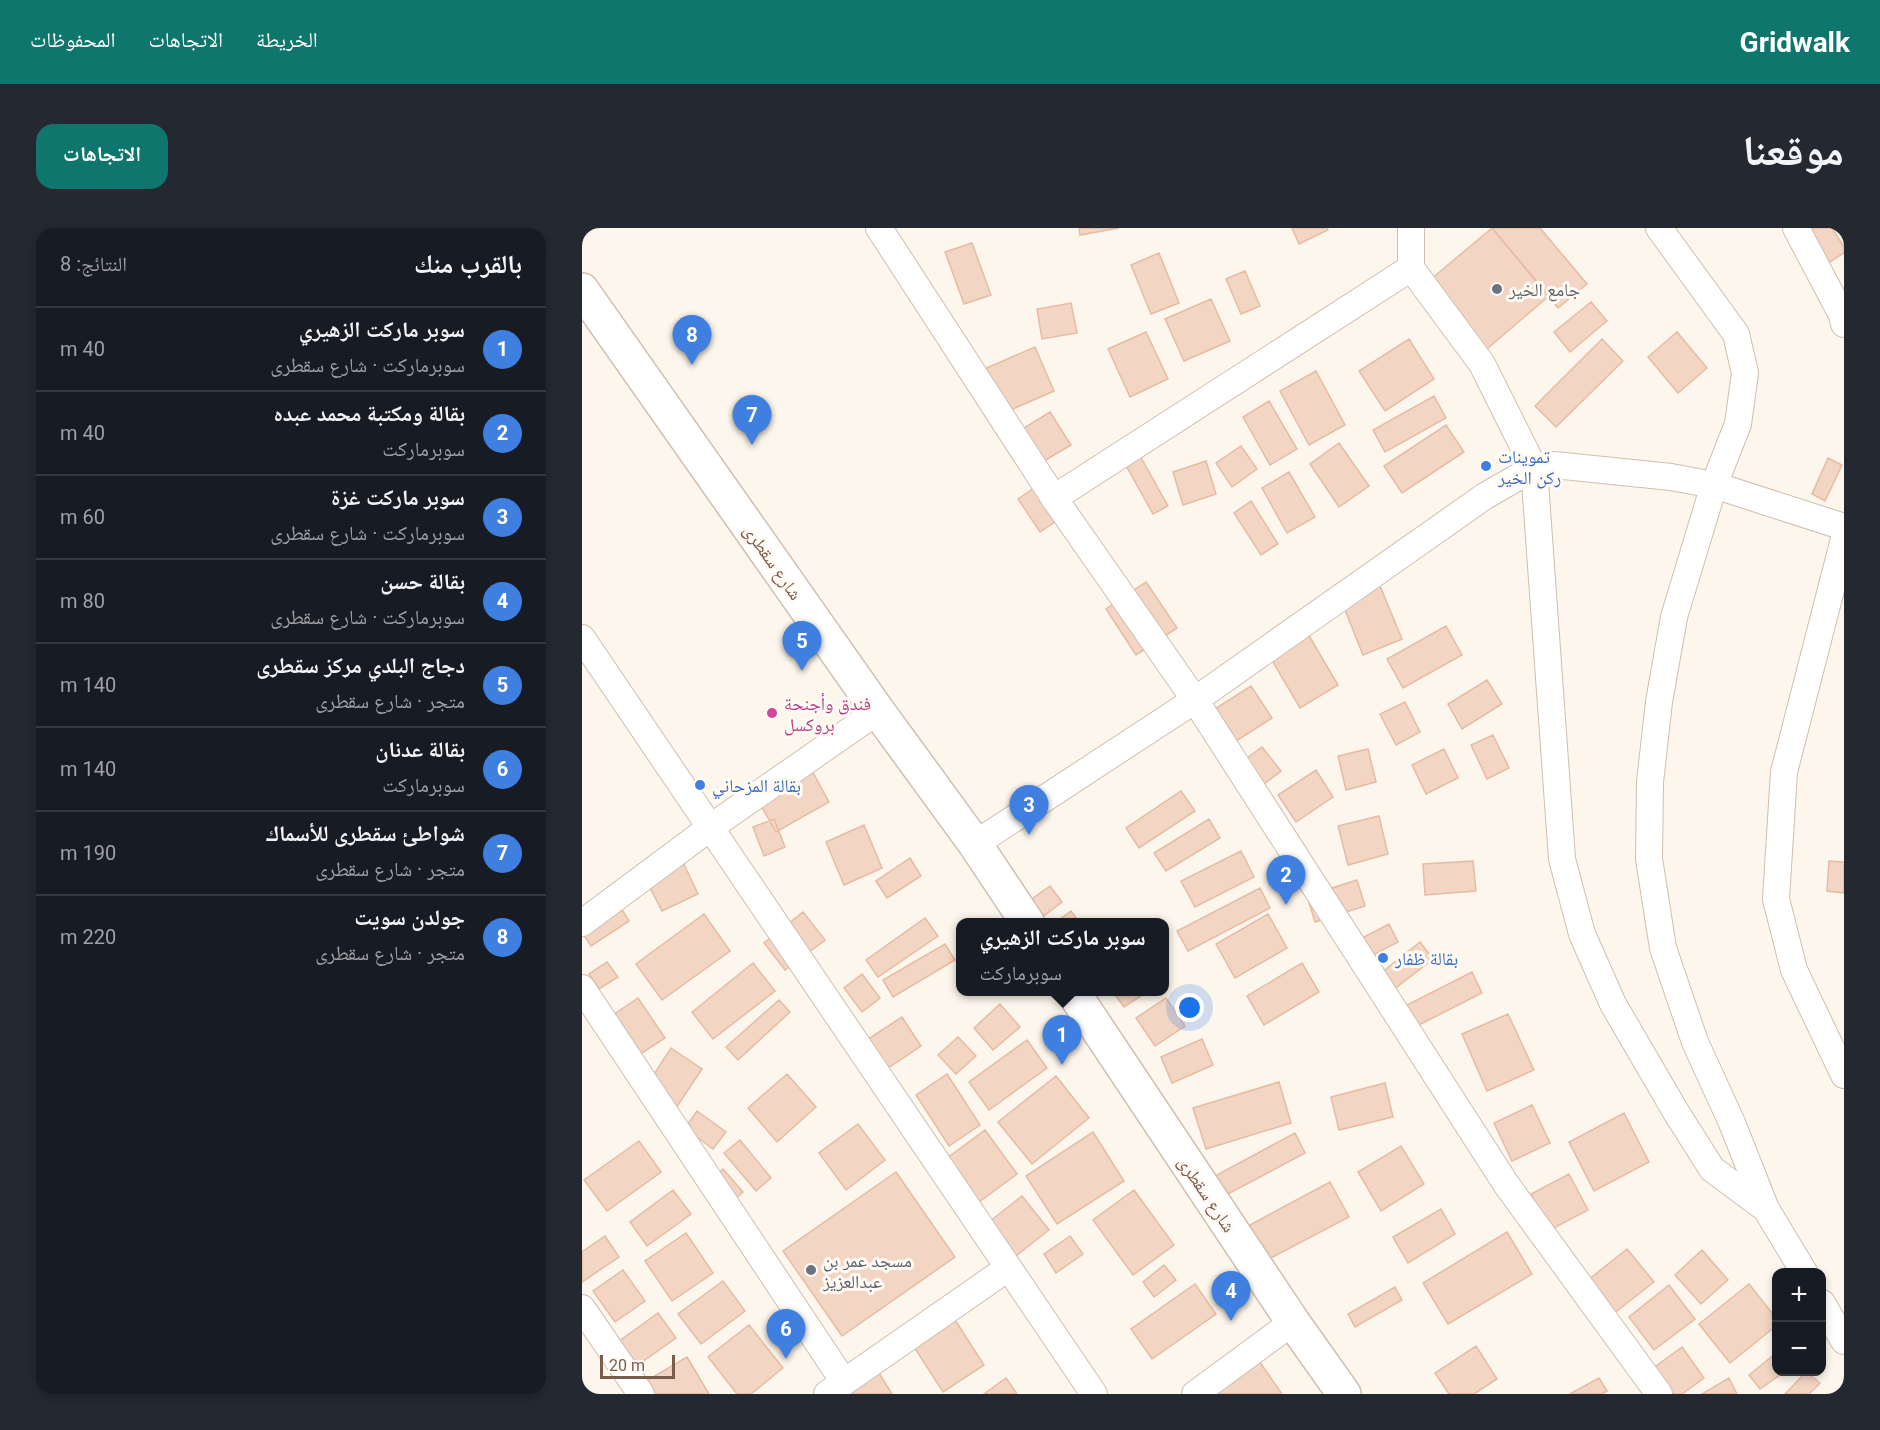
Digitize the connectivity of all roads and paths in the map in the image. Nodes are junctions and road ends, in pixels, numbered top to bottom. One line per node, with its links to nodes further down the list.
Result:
1 (879, 228): 10 (street)
2 (1411, 228): 5 (street)
3 (1659, 228): 9 (street)
4 (1796, 228): 7 (street)
5 (1411, 268): 8 (street); 10 (street)
6 (582, 290): 15 (street, شارع سقطرى)
7 (1844, 324)
8 (1534, 468): 9 (street); 14 (street); 23 (street)
9 (1714, 485): 11 (street); 23 (street)
10 (1054, 498): 14 (street)
11 (1844, 527)
12 (1844, 539): 22 (street)
13 (582, 638): 16 (street)
14 (1195, 700): 17 (street); 35 (street)
15 (878, 711): 16 (street); 17 (street, شارع سقطرى)
16 (711, 827): 19 (street); 24 (street)
17 (975, 844): 18 (street, شارع سقطرى)
18 (1024, 918)
19 (582, 923)
20 (582, 988): 30 (street)
21 (1076, 996): 28 (street, شارع سقطرى)
22 (1844, 1075)
23 (1766, 1209): 25 (street)
24 (1008, 1268): 30 (street); 32 (street)
25 (1801, 1268)
26 (582, 1308): 31 (street)
27 (1826, 1311): 29 (street)
28 (1293, 1322): 33 (street); 34 (street, شارع سقطرى)
29 (1844, 1341)
30 (836, 1388)
31 (641, 1394)
32 (1094, 1394)
33 (1195, 1394)
34 (1344, 1394)
35 (1659, 1394)

